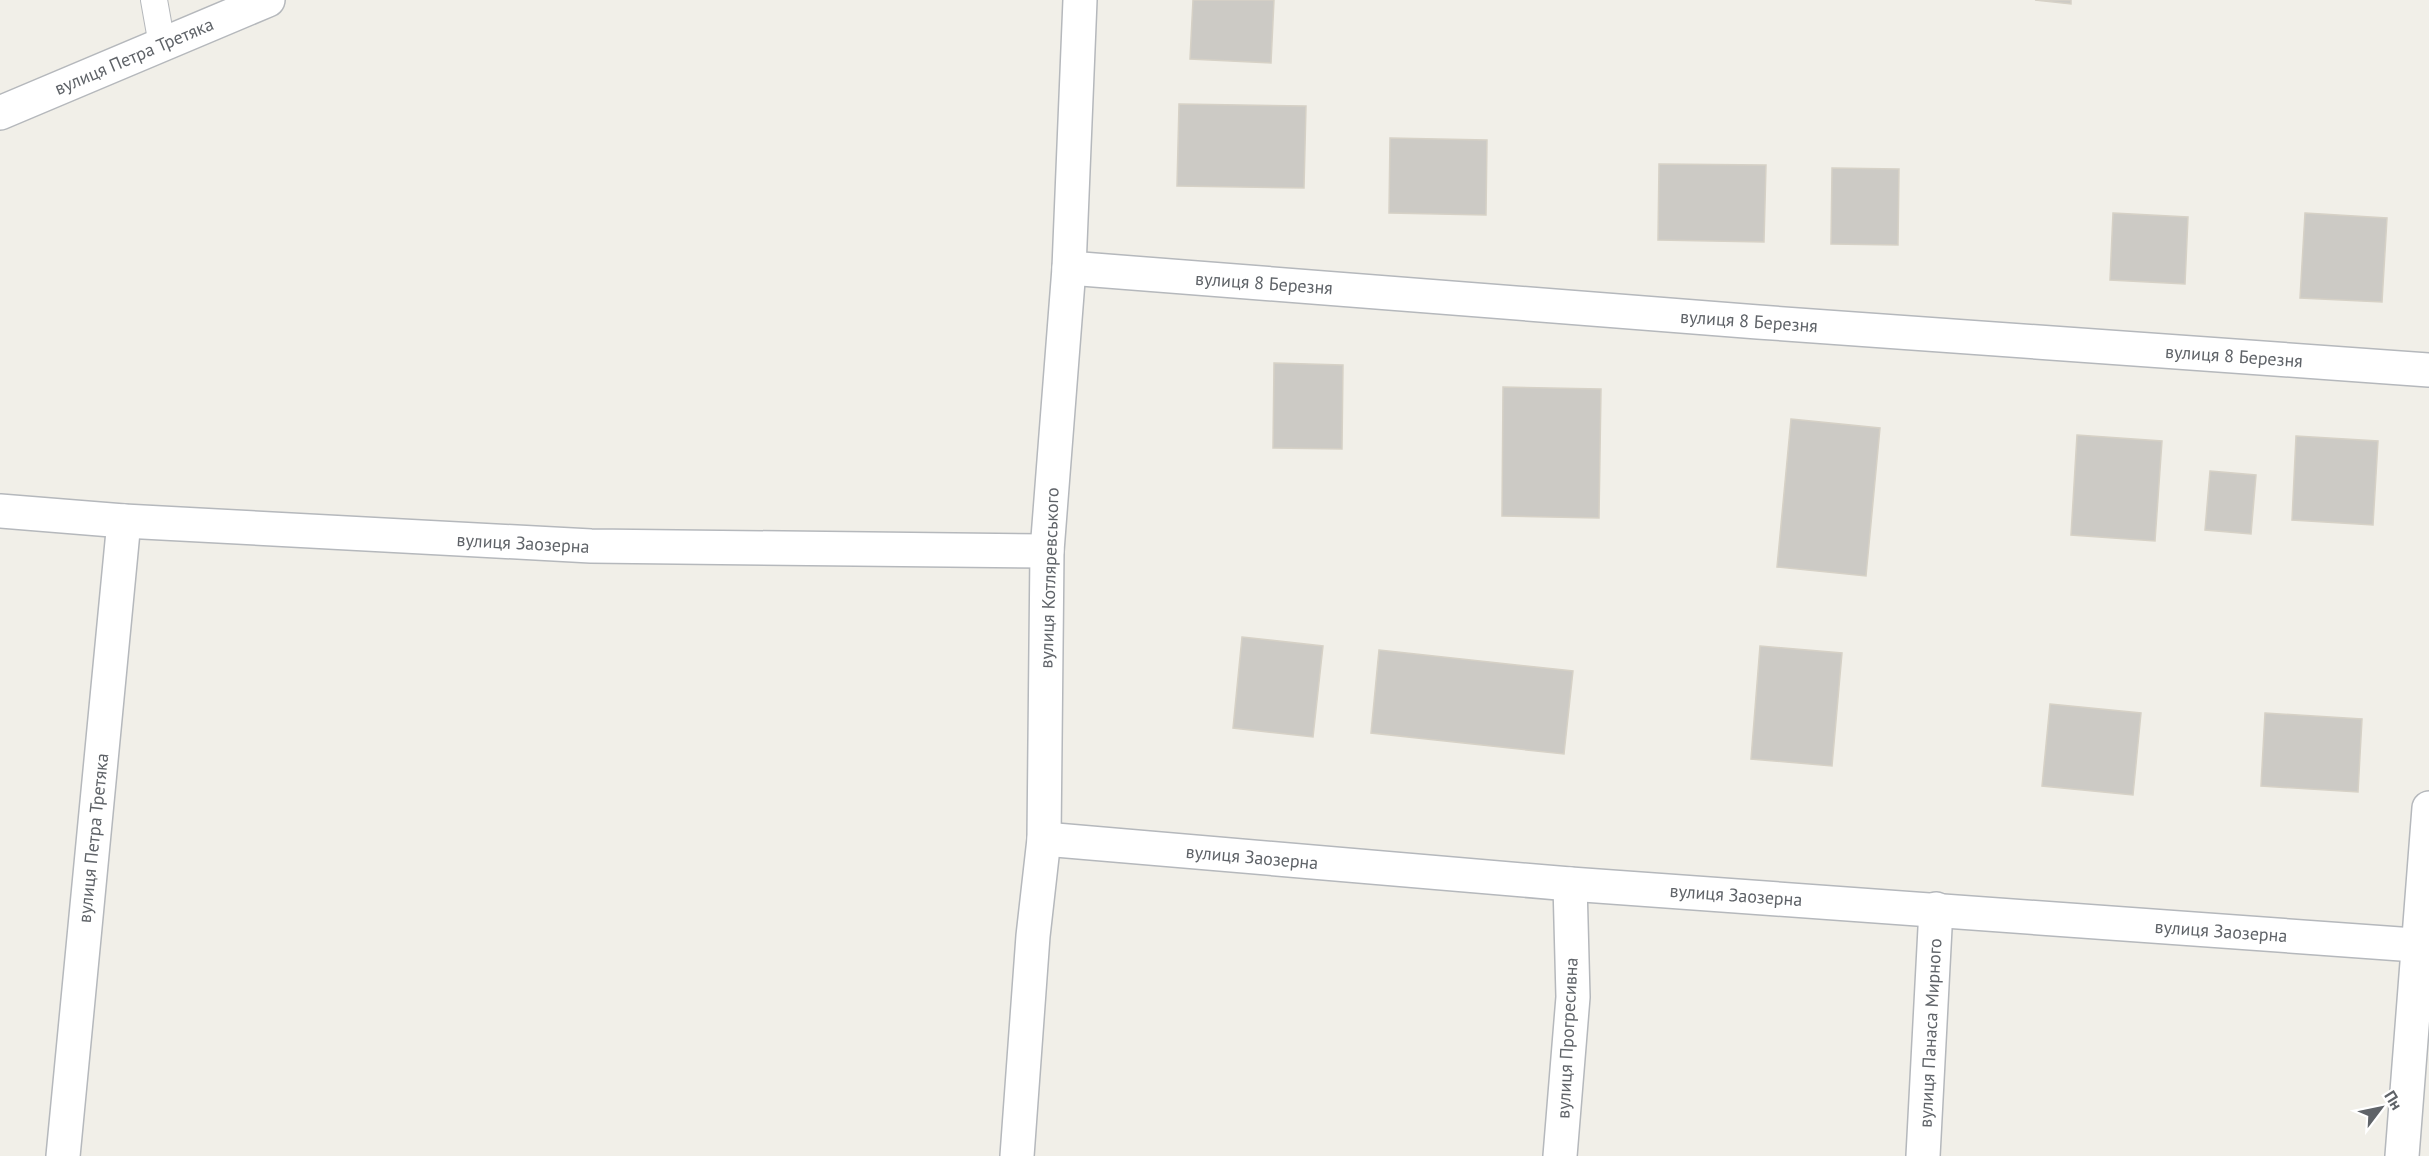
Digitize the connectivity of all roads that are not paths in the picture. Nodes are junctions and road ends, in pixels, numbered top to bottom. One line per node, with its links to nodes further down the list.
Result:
1 (154, 0): 4 (lane)
2 (268, 0): 4 (street, вулиця Петра Третяка)
3 (1080, 0): 6 (street, вулиця Котляревського)
4 (162, 45): 5 (street, вулиця Петра Третяка)
5 (0, 113)
6 (1069, 268): 7 (street, вулиця 8 Березня); 10 (street, вулиця Котляревського)
7 (2429, 370)
8 (0, 511): 9 (street, вулиця Заозерна)
9 (124, 521): 10 (street, вулиця Заозерна); 16 (street, вулиця Петра Третяка)
10 (1047, 551): 12 (street, вулиця Котляревського)
11 (2429, 808): 15 (street)
12 (1044, 839): 13 (street, вулиця Заозерна); 17 (street, вулиця Котляревського)
13 (1570, 884): 14 (street, вулиця Заозерна); 18 (street, вулиця Прогресивна)
14 (1936, 909): 15 (street, вулиця Заозерна); 19 (street, вулиця Панаса Мирного)
15 (2423, 946): 20 (street)
16 (63, 1156)
17 (1017, 1156)
18 (1560, 1156)
19 (1923, 1156)
20 (2402, 1156)

